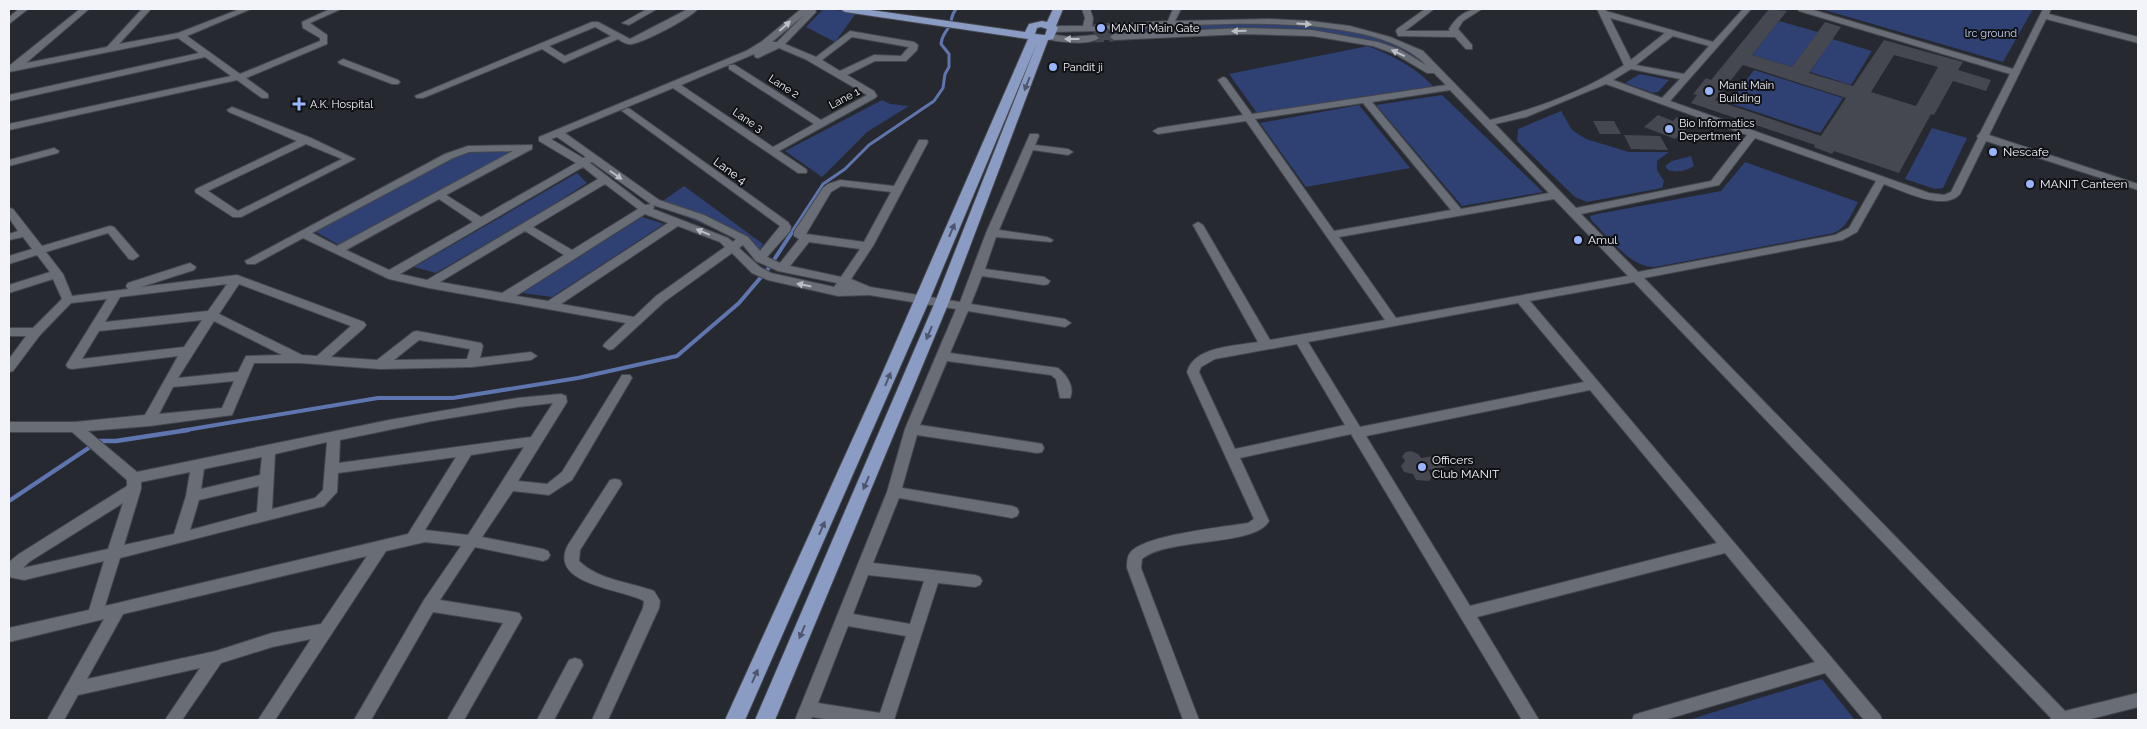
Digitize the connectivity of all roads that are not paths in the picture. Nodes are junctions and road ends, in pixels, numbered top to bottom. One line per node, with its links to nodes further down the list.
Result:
1 (24, 9): 25 (street)
2 (85, 9): 46 (street)
3 (147, 9): 40 (street)
4 (247, 9): 20 (street)
5 (337, 9): 51 (street)
6 (653, 9): 26 (street)
7 (694, 9): 32 (street)
8 (806, 9): 35 (street, one-way to 8)
9 (811, 9): 37 (street)
10 (846, 9): 23 (main road)
11 (882, 9): 23 (main road)
12 (1048, 9): 28 (main road)
13 (1058, 9): 28 (main road)
14 (1086, 9): 28 (street)
15 (1177, 9): 24 (street)
16 (1430, 9): 30 (street)
17 (1478, 9): 30 (street)
18 (1747, 9): 38 (street)
19 (1802, 9): 47 (street)
20 (232, 11): 31 (street)
21 (1602, 11): 29 (street); 44 (street)
22 (2046, 12): 34 (street); 47 (street)
23 (939, 20): 28 (main road)
24 (1171, 20)
25 (9, 21)
26 (626, 23)
27 (1110, 28): 49 (street, one-way to 49)
28 (1042, 32): 133 (main road, one-way to 28); 134 (main road, one-way to 134)
29 (1671, 33): 38 (street); 44 (street)
30 (1456, 34): 39 (street)
31 (180, 35): 40 (street); 41 (street)
32 (618, 36): 36 (street); 36 (street)
33 (1114, 37): 49 (street, one-way to 33)
34 (2138, 40)
35 (764, 44): 37 (street, Lane 1); 55 (street)
36 (542, 45): 58 (street)
37 (779, 45): 42 (street, Lane 1); 45 (street)
38 (1715, 45): 50 (street)
39 (1469, 47)
40 (110, 50): 46 (street)
41 (208, 54): 51 (street); 59 (street)
42 (816, 61): 48 (street, Lane 1); 48 (street)
43 (343, 62): 54 (street)
44 (1629, 66): 50 (street); 53 (street)
45 (732, 67): 55 (street); 67 (street, Lane 2)
46 (10, 70)
47 (2014, 72): 72 (street)
48 (839, 75): 67 (street, Lane 1)
49 (1441, 77): 56 (street)
50 (1686, 77): 62 (street)
51 (242, 79): 57 (street); 60 (street); 68 (street)
52 (1223, 80): 65 (street)
53 (1606, 81): 62 (street); 66 (street)
54 (395, 82)
55 (676, 86): 64 (street); 70 (street); 78 (street, Lane 3)
56 (1451, 87): 61 (street); 66 (street)
57 (265, 96)
58 (420, 96)
59 (9, 98)
60 (164, 98)
61 (1364, 100): 65 (street); 92 (street)
62 (1664, 102): 71 (street)
63 (232, 110): 73 (street)
64 (627, 111): 70 (street); 112 (street, Lane 4)
65 (1249, 118): 69 (street); 101 (street)
66 (1488, 123): 88 (street)
67 (822, 124): 78 (street, Lane 1)
68 (9, 127)
69 (1158, 131)
70 (559, 134): 74 (street); 80 (street)
71 (1754, 134): 83 (street); 93 (street)
72 (1982, 136): 83 (street); 85 (street)
73 (307, 140): 73 (street)
74 (546, 141): 76 (street); 80 (street)
75 (923, 142): 86 (street)
76 (528, 147): 87 (street); 100 (street)
77 (54, 151): 81 (street)
78 (772, 151): 82 (street, Lane 3)
79 (1068, 152): 99 (street)
80 (588, 160): 84 (street); 89 (street, one-way to 89); 94 (street)
81 (9, 163)
82 (802, 171)
83 (1882, 179): 120 (street)
84 (604, 180): 90 (street); 97 (street)
85 (2138, 187)
86 (897, 188): 103 (street); 106 (street)
87 (439, 195): 94 (street); 108 (street)
88 (1557, 195): 92 (street); 93 (street)
89 (655, 202): 90 (street); 104 (street)
90 (645, 210): 95 (street); 111 (street)
91 (9, 211): 98 (street)
92 (1458, 212): 101 (street)
93 (1574, 212): 120 (street)
94 (480, 222): 119 (street)
95 (677, 222): 107 (street, one-way to 95); 135 (street)
96 (1198, 225): 146 (street)
97 (526, 227): 111 (street); 124 (street)
98 (26, 232): 102 (street); 109 (street)
99 (992, 233): 105 (street); 117 (street)
100 (304, 234): 108 (street); 114 (street)
101 (1331, 235): 140 (street)
102 (9, 237)
103 (806, 238): 106 (street); 116 (street)
104 (744, 239): 107 (street); 112 (street)
105 (1047, 240)
106 (867, 246): 122 (street)
107 (733, 247): 127 (street, one-way to 107); 138 (street)
108 (338, 250): 119 (street)
109 (40, 251): 110 (street); 113 (street); 118 (street)
110 (133, 256)
111 (573, 256): 130 (street)
112 (763, 259): 116 (street)
113 (9, 260)
114 (251, 261)
115 (190, 267): 129 (street)
116 (780, 267): 122 (street)
117 (978, 272): 123 (street); 136 (street)
118 (57, 274): 125 (street); 132 (street)
119 (388, 275): 124 (street)
120 (1637, 277): 131 (street); 221 (street)
121 (237, 279): 128 (street); 137 (street); 151 (street)
122 (844, 281): 126 (street); 127 (street)
123 (1044, 281)
124 (429, 284): 130 (street)
125 (9, 289)
126 (869, 291): 127 (street); 133 (street)
127 (838, 292)
128 (117, 293): 129 (street); 141 (street)
129 (104, 295): 132 (street)
130 (505, 297): 135 (street)
131 (1522, 299): 140 (street); 158 (street)
132 (68, 300): 143 (street)
133 (922, 300): 134 (street); 213 (main road, one-way to 133)
134 (942, 302): 136 (street); 214 (main road, one-way to 214)
135 (551, 305): 138 (street)
136 (963, 307): 139 (street); 149 (street)
137 (211, 315): 141 (street); 147 (street); 150 (street)
138 (636, 321): 145 (street)
139 (1065, 323)
140 (1393, 323): 144 (street)
141 (96, 327): 147 (street)
142 (9, 332): 143 (street)
143 (36, 332): 154 (street)
144 (1300, 339): 146 (street); 164 (street)
145 (609, 346)
146 (1266, 346): 170 (street)
147 (187, 351): 157 (street)
148 (531, 356): 152 (street)
149 (944, 356): 159 (street); 163 (street)
150 (301, 359): 151 (street); 155 (street)
151 (318, 361): 153 (street)
152 (472, 363): 153 (street); 153 (street)
153 (380, 365)
154 (9, 368)
155 (242, 376): 157 (street); 160 (street)
156 (626, 378): 176 (street)
157 (168, 383): 160 (street)
158 (1593, 384): 164 (street); 184 (street)
159 (1065, 396)
160 (149, 421): 161 (street)
161 (75, 427): 162 (street); 174 (street)
162 (9, 428)
163 (912, 429): 167 (street); 177 (street)
164 (1355, 430): 170 (street); 194 (street)
165 (334, 435): 166 (street); 168 (street); 172 (street)
166 (535, 441): 169 (street); 176 (street)
167 (1037, 448)
168 (270, 450): 171 (street); 173 (street)
169 (467, 450): 172 (street); 182 (street)
170 (1232, 455): 217 (street)
171 (198, 467): 174 (street); 178 (street)
172 (332, 469): 180 (street)
173 (268, 479): 178 (street); 180 (street)
174 (134, 484): 186 (street); 189 (street)
175 (615, 484): 212 (street)
176 (508, 485): 183 (street)
177 (894, 492): 179 (street); 188 (street)
178 (193, 496): 181 (street)
179 (1012, 512)
180 (264, 517): 181 (street)
181 (180, 538): 186 (street)
182 (412, 540): 183 (street); 185 (street)
183 (473, 541): 187 (street); 192 (street)
184 (1728, 546): 194 (street); 202 (street)
185 (381, 547): 193 (street); 197 (street)
186 (114, 553): 189 (street); 195 (street)
187 (543, 555)
188 (863, 568): 190 (street); 196 (street)
189 (9, 571)
190 (932, 576): 191 (street); 198 (street)
191 (975, 581)
192 (429, 606): 209 (street); 210 (street)
193 (118, 609): 195 (street); 203 (street)
194 (1466, 613): 218 (street)
195 (95, 614): 199 (street)
196 (845, 618): 198 (street); 205 (street)
197 (326, 630): 200 (street); 208 (street)
198 (915, 631): 216 (street)
199 (9, 635)
200 (216, 658): 203 (street); 207 (street)
201 (575, 665): 211 (street)
202 (1828, 666): 219 (street); 220 (street)
203 (74, 689): 206 (street)
204 (2138, 700): 221 (street)
205 (805, 714): 215 (street)
206 (55, 720)
207 (173, 720)
208 (266, 720)
209 (362, 720)
210 (454, 720)
211 (545, 720)
212 (600, 720)
213 (735, 720)
214 (765, 720)
215 (878, 720)
216 (886, 720)
217 (1191, 720)
218 (1531, 720)
219 (1640, 720)
220 (1874, 720)
221 (2061, 720)

